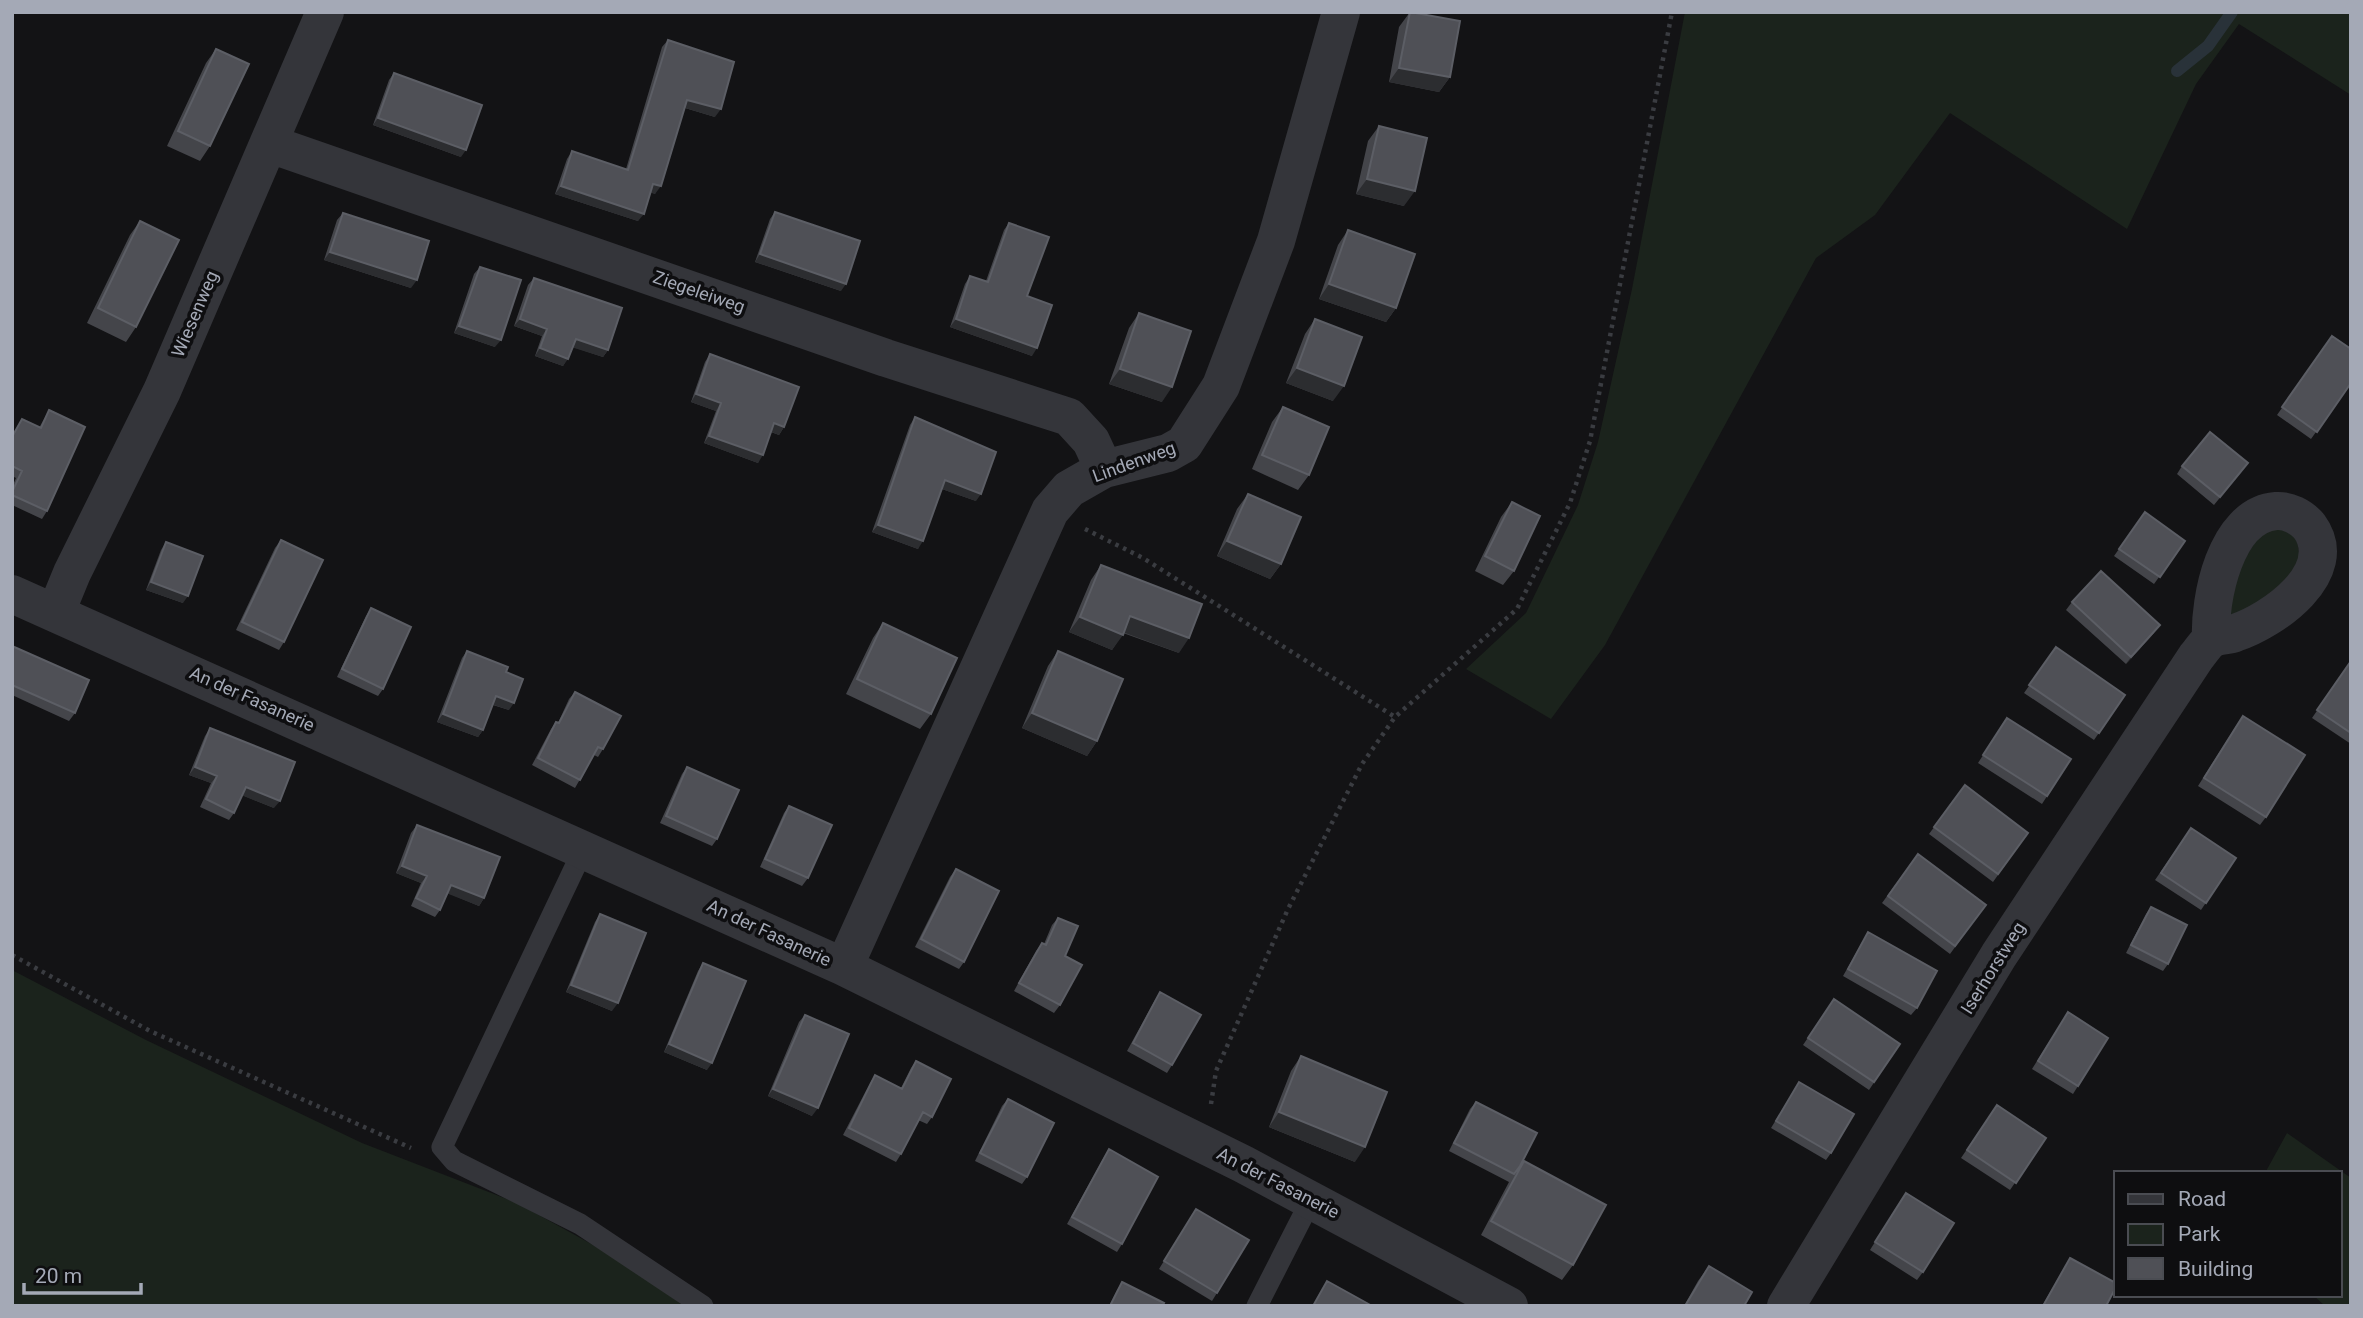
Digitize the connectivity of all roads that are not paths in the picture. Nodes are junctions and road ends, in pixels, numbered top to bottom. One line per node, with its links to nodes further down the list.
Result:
1 (325, 12): 3 (street, Wiesenweg)
2 (1341, 12): 4 (street, Lindenweg)
3 (270, 144): 4 (street, Ziegeleiweg); 6 (street, Wiesenweg)
4 (1104, 469): 9 (street, Lindenweg)
5 (12, 594): 6 (street, An der Fasanerie)
6 (56, 612): 8 (street, An der Fasanerie)
7 (2211, 639): 14 (street, Iserhorstweg)
8 (584, 848): 9 (street, An der Fasanerie); 11 (lane)
9 (844, 967): 10 (street, An der Fasanerie)
10 (1311, 1200): 12 (lane); 13 (street, An der Fasanerie)
11 (704, 1306)
12 (1256, 1306)
13 (1509, 1306)
14 (1786, 1306)

